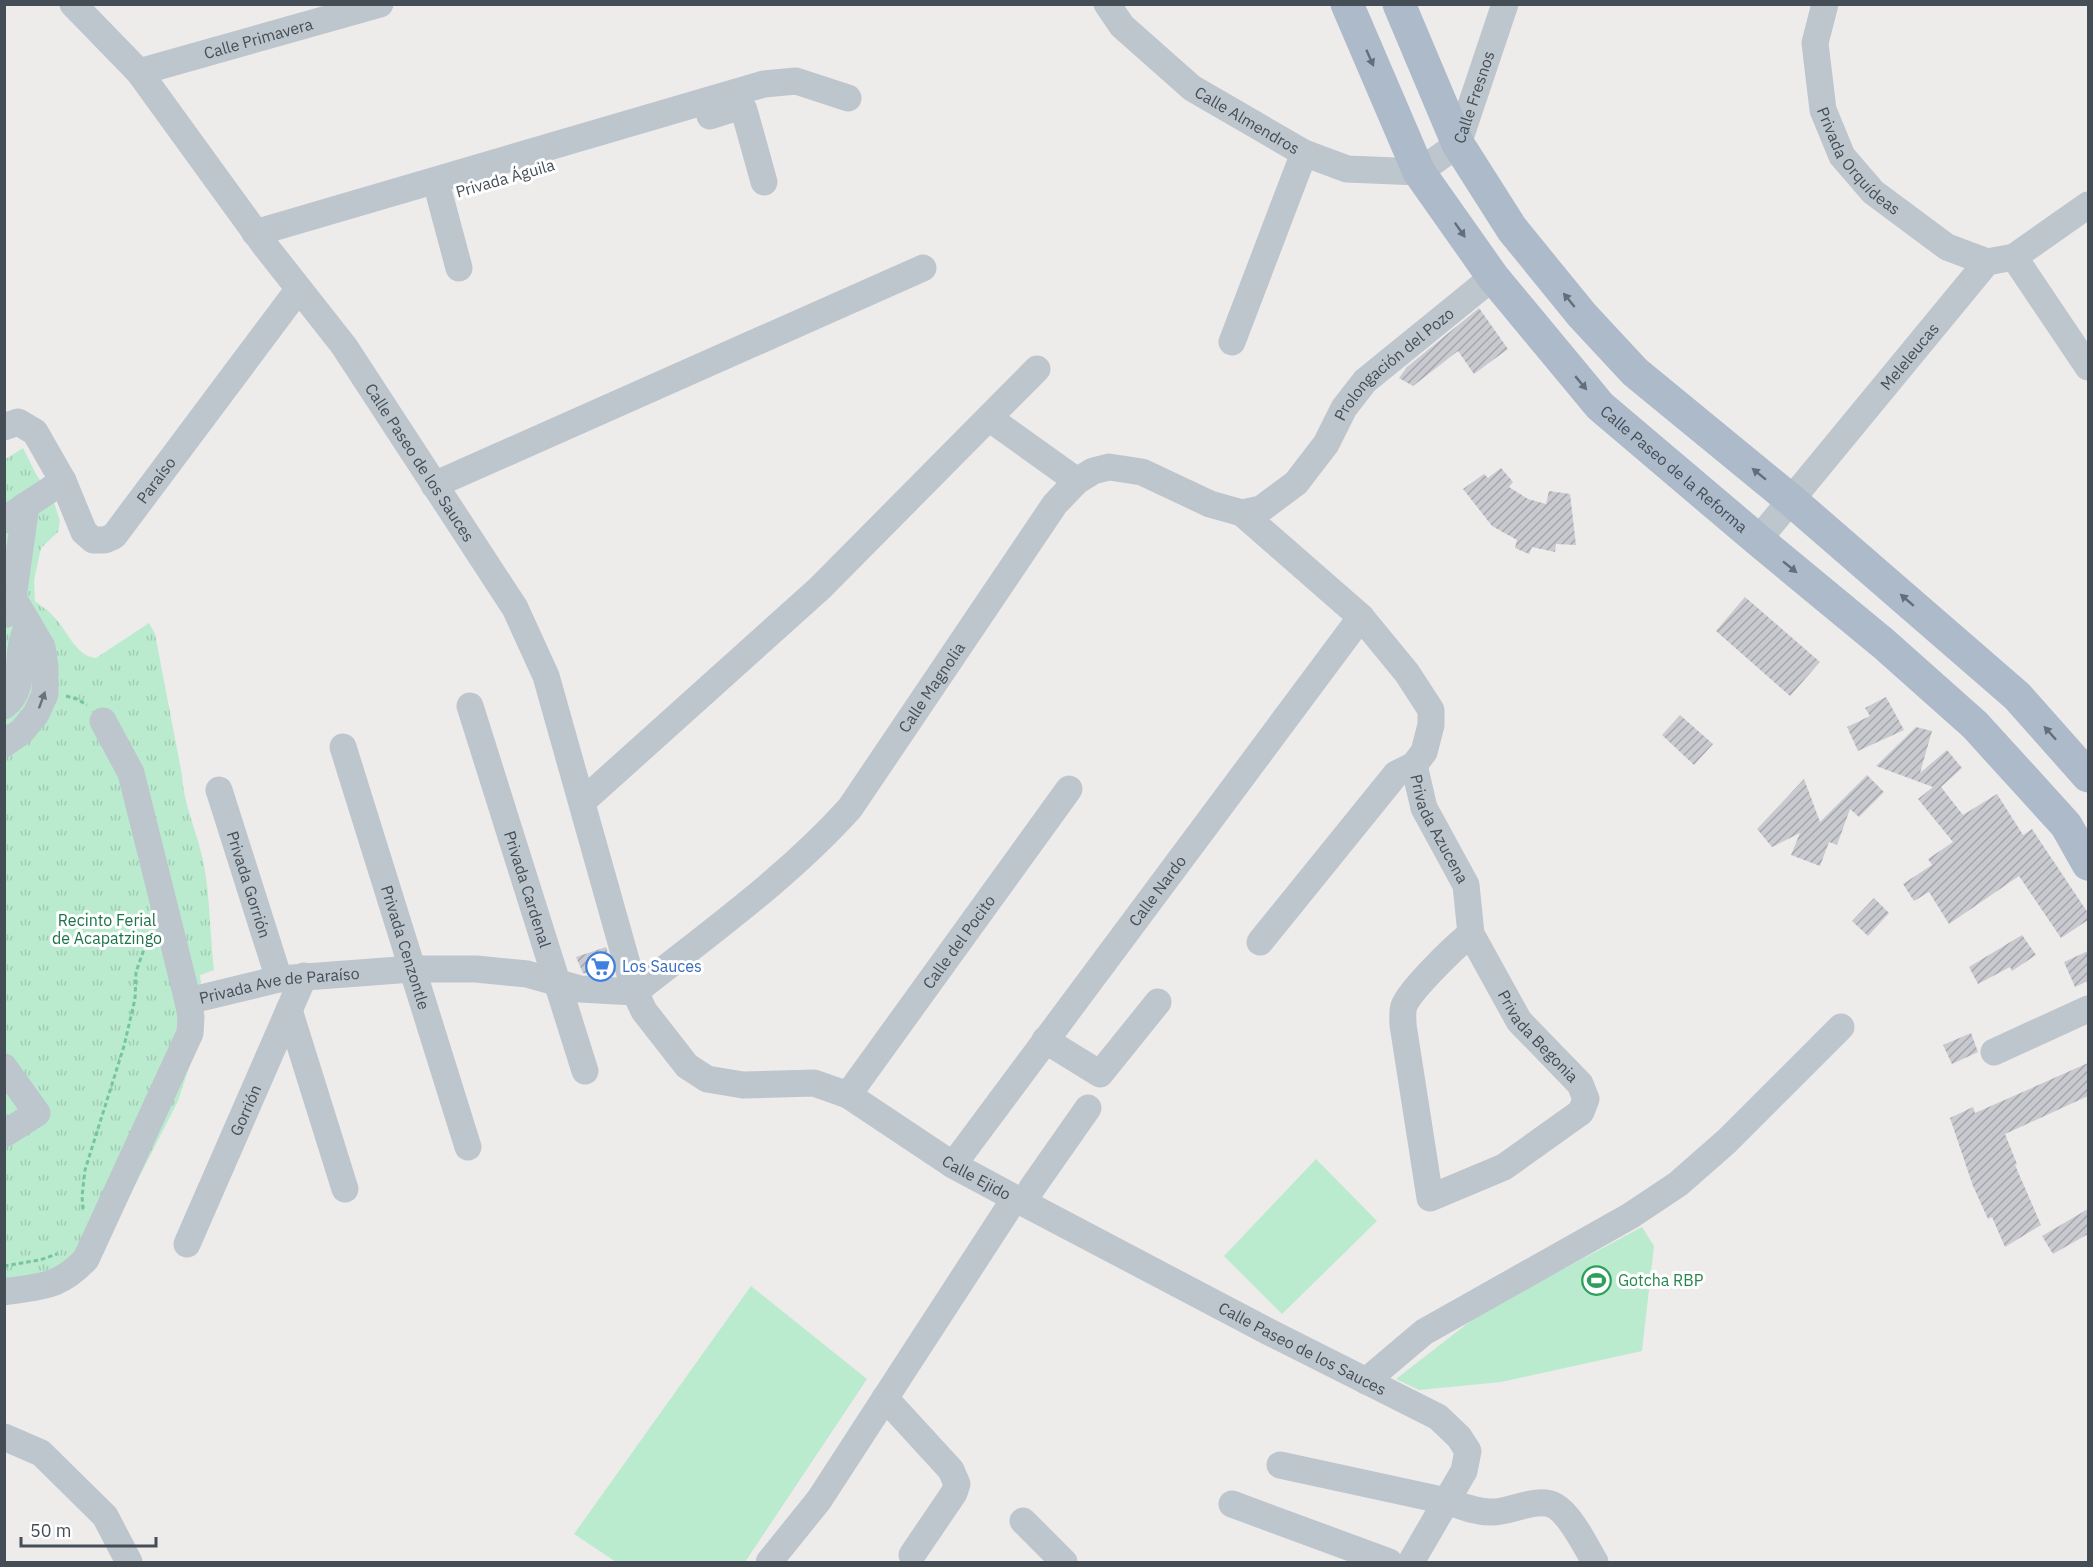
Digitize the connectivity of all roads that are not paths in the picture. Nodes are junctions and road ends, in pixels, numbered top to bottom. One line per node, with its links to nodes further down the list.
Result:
1 (73, 4): 8 (street, Calle Paseo de los Sauces)
2 (380, 4): 8 (street, Calle Primavera)
3 (1107, 4): 11 (street, Calle Almendros)
4 (1347, 4): 12 (main road, Calle Paseo de la Reforma, one-way to 12)
5 (1399, 4): 10 (main road)
6 (1505, 4): 10 (street, Calle Fresnos)
7 (1825, 4): 18 (street, Privada Orquídeas)
8 (139, 72): 16 (street, Calle Paseo de los Sauces)
9 (848, 98): 16 (street)
10 (1458, 144): 12 (street, Calle Fresnos); 31 (main road, one-way to 10)
11 (1304, 153): 12 (street, Calle Almendros); 23 (street)
12 (1419, 172): 21 (main road, Calle Paseo de la Reforma, one-way to 21)
13 (764, 182): 14 (street, Privada Águila)
14 (440, 196): 16 (street, Privada Águila); 19 (street)
15 (2088, 205): 17 (street)
16 (261, 240): 22 (street, Calle Paseo de los Sauces)
17 (2014, 257): 18 (street); 24 (street)
18 (1988, 262): 31 (street, Meleleucas)
19 (459, 268)
20 (923, 268): 30 (street)
21 (1493, 277): 33 (street, Prolongación del Pozo); 34 (main road, Calle Paseo de la Reforma, one-way to 34)
22 (298, 290): 28 (street, Paraíso); 30 (street, Calle Paseo de los Sauces)
23 (1232, 342)
24 (2088, 367)
25 (1037, 369): 26 (street)
26 (990, 418): 29 (street); 46 (street)
27 (11, 424): 28 (street, Paraíso)
28 (63, 481): 32 (street)
29 (1077, 481): 33 (street, Calle Magnolia); 53 (street, Calle Magnolia)
30 (434, 485): 46 (street, Calle Paseo de los Sauces)
31 (1791, 500): 34 (street, Meleleucas); 43 (main road, one-way to 31)
32 (15, 513): 35 (street)
33 (1242, 513): 36 (street, Privada Azucena)
34 (1758, 540): 47 (main road, Calle Paseo de la Reforma, one-way to 47)
35 (15, 615): 37 (street); 40 (street, one-way to 35)
36 (1361, 617): 42 (street, Privada Azucena); 59 (street, Calle Nardo)
37 (4, 706)
38 (470, 706): 52 (street, Privada Cardenal)
39 (103, 721): 54 (street)
40 (4, 744)
41 (343, 747): 50 (street, Privada Cenzontle)
42 (1414, 765): 48 (street, Privada Azucena); 49 (street)
43 (2088, 776)
44 (1069, 789): 63 (street, Calle del Pocito)
45 (219, 790): 51 (street, Privada Gorrión)
46 (582, 802): 53 (street, Calle Paseo de los Sauces)
47 (2088, 864)
48 (1471, 934): 48 (street, Privada Begonia)
49 (1260, 942)
50 (412, 969): 51 (street, Privada Ave de Paraíso); 52 (street, Privada Ave de Paraíso); 66 (street, Privada Cenzontle)
51 (291, 978): 54 (street, Privada Ave de Paraíso); 57 (street, Gorrión)
52 (558, 984): 53 (street, Privada Ave de Paraíso); 62 (street, Privada Cardenal)
53 (635, 992): 63 (street, Calle Ejido)
54 (188, 1001): 71 (street, Privada Ave de Paraíso)
55 (1158, 1002): 59 (street)
56 (2088, 1009): 60 (street)
57 (289, 1010): 68 (street); 70 (street, Gorrión)
58 (1841, 1027): 72 (street)
59 (1045, 1040): 67 (street, Calle Nardo)
60 (1994, 1052)
61 (4, 1067): 65 (street)
62 (585, 1071)
63 (848, 1095): 67 (street, Calle Ejido)
64 (1088, 1108): 69 (street)
65 (4, 1134)
66 (468, 1147)
67 (953, 1165): 69 (street, Calle Ejido)
68 (345, 1189)
69 (1019, 1201): 72 (street, Calle Paseo de los Sauces); 73 (street, Calle Ejido)
70 (187, 1244)
71 (4, 1292)
72 (1366, 1381): 76 (street, Calle Paseo de los Sauces)
73 (885, 1398): 79 (street); 81 (street, Calle Ejido)
74 (4, 1437): 80 (street)
75 (1280, 1465): 76 (street)
76 (1446, 1501): 84 (street, Calle Paseo de los Sauces); 85 (street)
77 (1232, 1504): 83 (street)
78 (1023, 1521): 82 (street)
79 (912, 1555)
80 (129, 1563)
81 (769, 1563)
82 (1064, 1563)
83 (1389, 1563)
84 (1411, 1563)
85 (1596, 1563)

